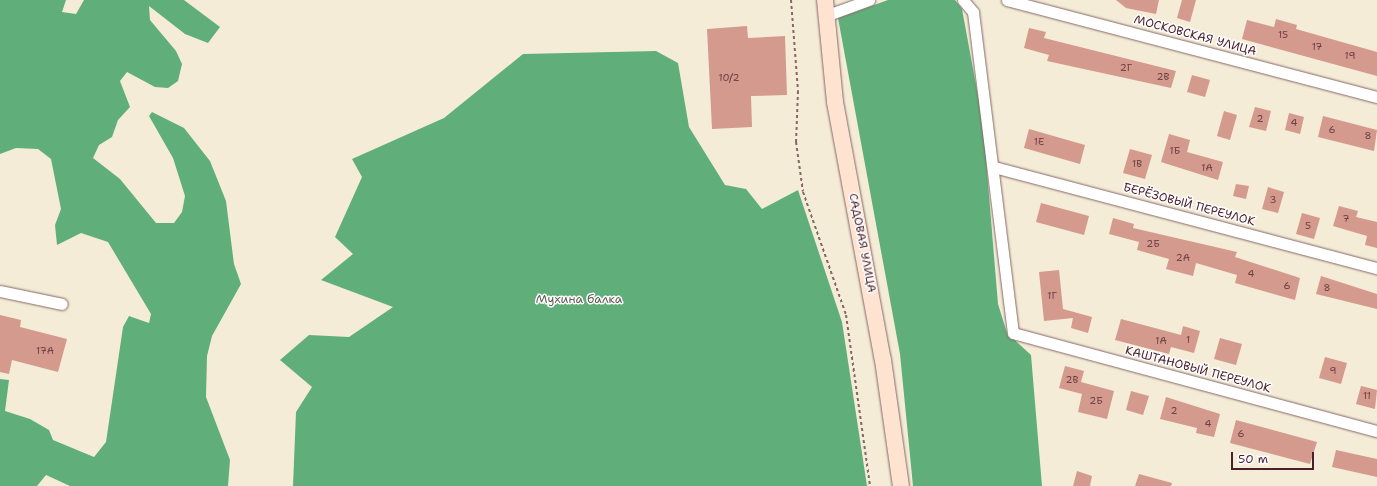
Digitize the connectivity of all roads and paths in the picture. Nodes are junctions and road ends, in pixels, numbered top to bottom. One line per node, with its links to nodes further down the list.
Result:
1 (791, 0): 12 (path)
2 (869, 0): 5 (street)
3 (963, 0): 7 (street)
4 (1007, 0): 6 (street, МОСКОВСКАЯ УЛИЦА)
5 (825, 8): 13 (main road, САДОВАЯ УЛИЦА)
6 (1377, 97)
7 (994, 166): 8 (street, БЕРЁЗОВЫЙ ПЕРЕУЛОК); 11 (street, КАШТАНОВЫЙ ПЕРЕУЛОК)
8 (1377, 268)
9 (0, 290): 10 (street)
10 (62, 304)
11 (1377, 432)
12 (870, 486)
13 (901, 486)

